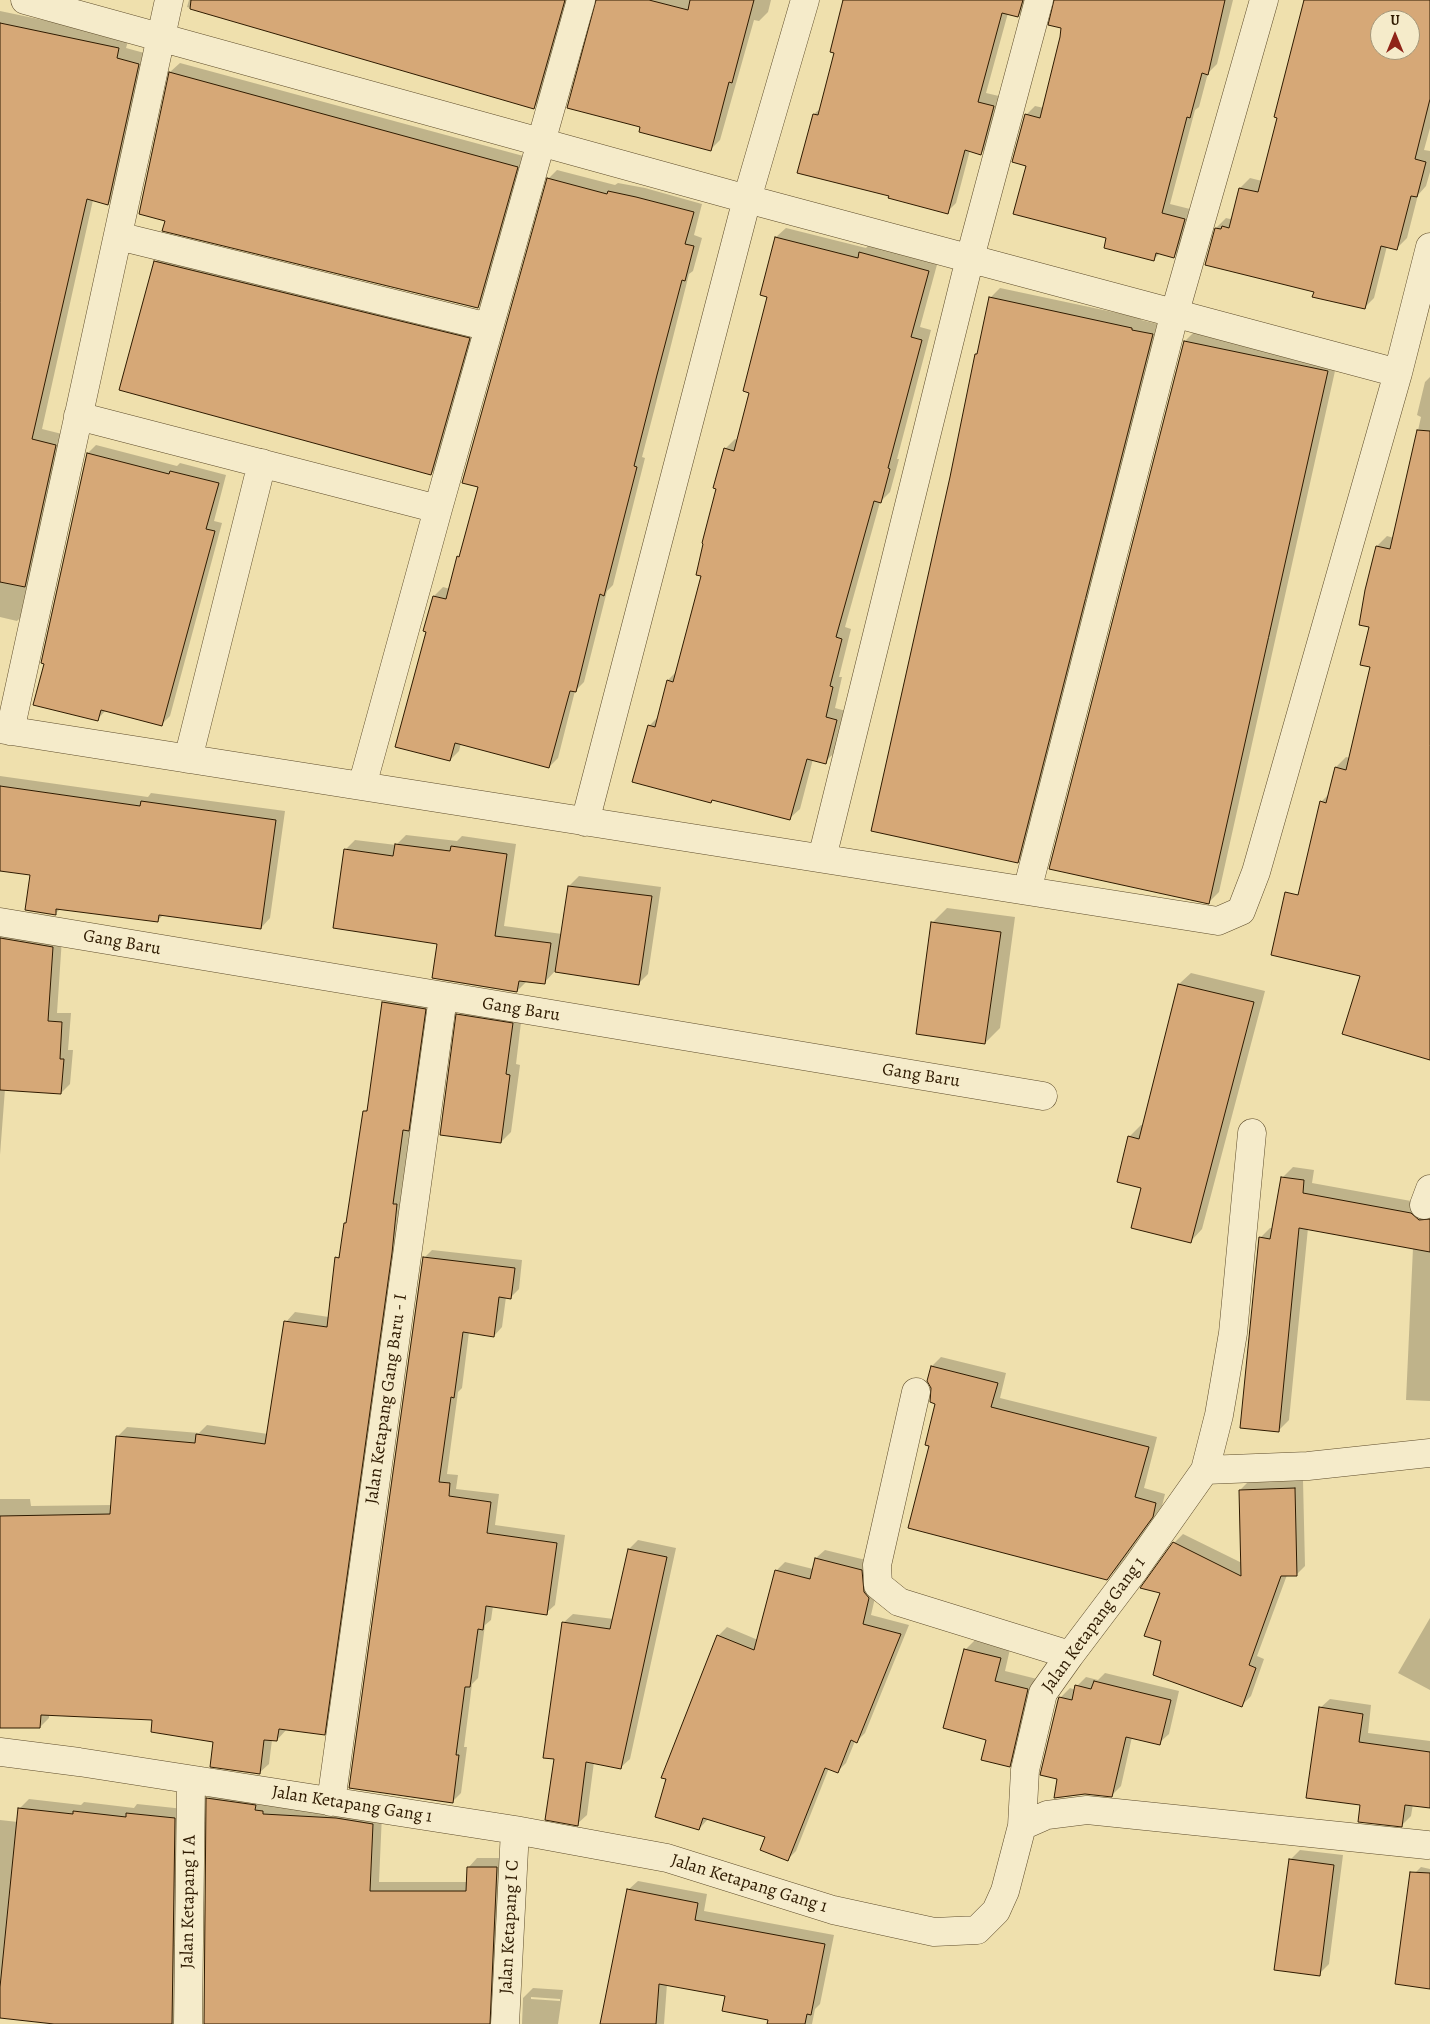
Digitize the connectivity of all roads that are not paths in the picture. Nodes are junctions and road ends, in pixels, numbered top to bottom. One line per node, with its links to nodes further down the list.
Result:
1 (25, 0): 7 (street)
2 (169, 0): 7 (street)
3 (581, 0): 8 (street)
4 (805, 0): 9 (street)
5 (1039, 0): 12 (street)
6 (1264, 0): 13 (street)
7 (161, 37): 8 (street); 10 (street)
8 (541, 142): 9 (street); 14 (street)
9 (747, 199): 12 (street); 22 (street)
10 (118, 236): 14 (street); 16 (street)
11 (1430, 247): 15 (street)
12 (970, 258): 13 (street); 23 (street)
13 (1175, 312): 15 (street); 24 (street)
14 (489, 327): 18 (street)
15 (1398, 373): 24 (street)
16 (78, 416): 17 (street); 19 (street)
17 (262, 464): 18 (street); 20 (street)
18 (438, 509): 21 (street)
19 (5, 730): 20 (street)
20 (188, 759): 21 (street)
21 (362, 786): 22 (street)
22 (585, 822): 23 (street)
23 (822, 858): 24 (street)
24 (1027, 891)
25 (0, 922): 26 (street, Gang Baru)
26 (443, 997): 27 (street, Gang Baru); 35 (street, Jalan Ketapang Gang Baru - I)
27 (1043, 1096)
28 (1252, 1133): 31 (street)
29 (916, 1392): 32 (street)
30 (1430, 1453): 31 (street)
31 (1205, 1470): 32 (street, Jalan Ketapang Gang 1)
32 (1070, 1654): 36 (street, Jalan Ketapang Gang 1)
33 (0, 1752): 34 (street, Jalan Ketapang Gang 1)
34 (190, 1781): 35 (street, Jalan Ketapang Gang 1); 39 (street, Jalan Ketapang I A)
35 (331, 1802): 37 (street, Jalan Ketapang Gang 1)
36 (1022, 1826): 37 (street, Jalan Ketapang Gang 1); 38 (street)
37 (515, 1830): 40 (street, Jalan Ketapang I C)
38 (1426, 1845)
39 (188, 2024)
40 (505, 2024)

